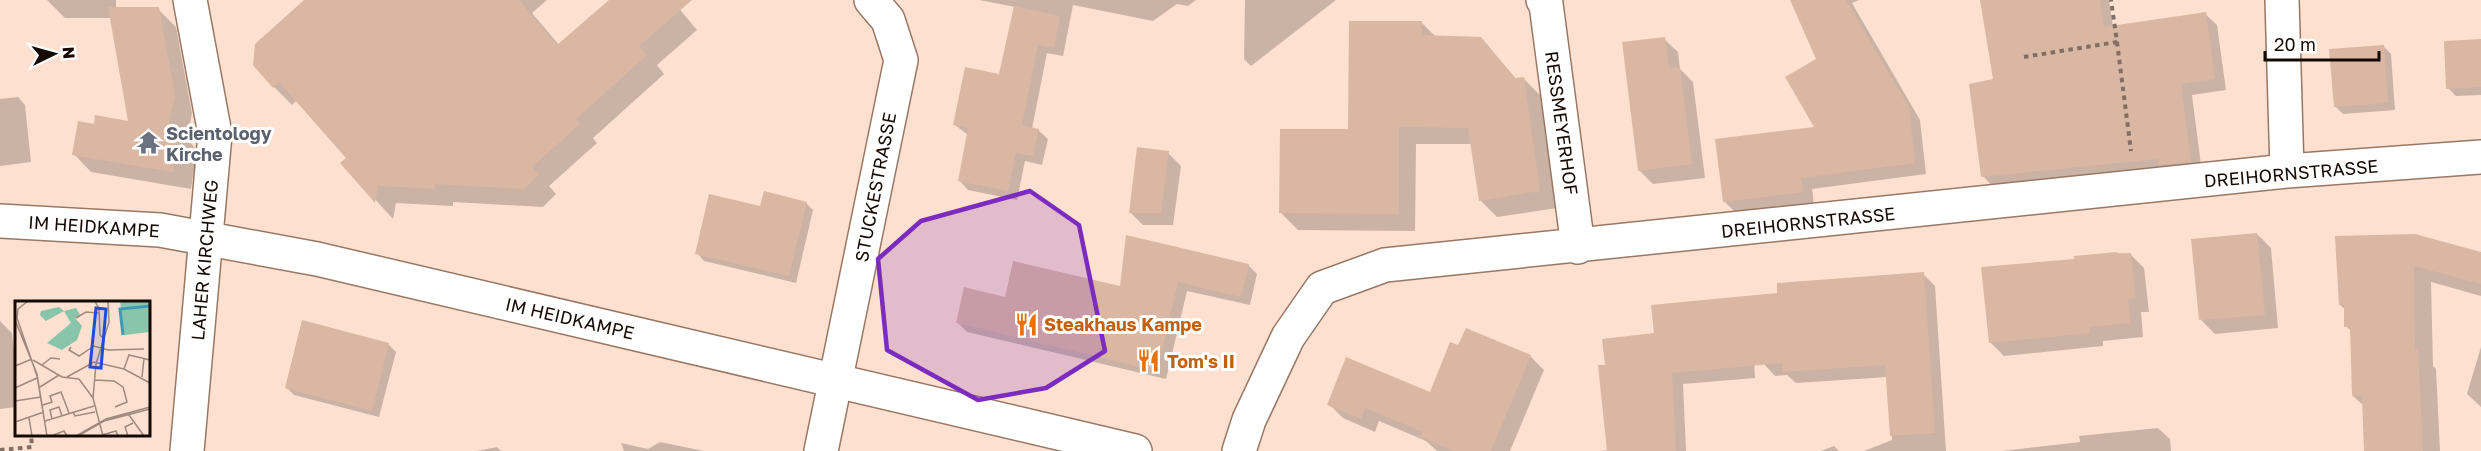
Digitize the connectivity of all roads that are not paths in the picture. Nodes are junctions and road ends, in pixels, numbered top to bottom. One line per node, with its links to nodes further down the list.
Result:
1 (190, 0): 8 (street, LAHER KIRCHWEG)
2 (871, 0): 10 (street, STUCKESTRASSE)
3 (1543, 0): 9 (street, RESSMEYERHOF)
4 (2282, 0): 6 (street)
5 (2479, 163): 6 (street, DREIHORNSTRASSE)
6 (2288, 171): 9 (street, DREIHORNSTRASSE)
7 (0, 221): 8 (street, IM HEIDKAMPE)
8 (207, 238): 10 (street, IM HEIDKAMPE); 11 (street, LAHER KIRCHWEG)
9 (1578, 247): 14 (street, DREIHORNSTRASSE)
10 (837, 381): 12 (street, STUCKESTRASSE); 13 (street, IM HEIDKAMPE)
11 (187, 451)
12 (822, 451)
13 (1135, 451)
14 (1239, 451)

